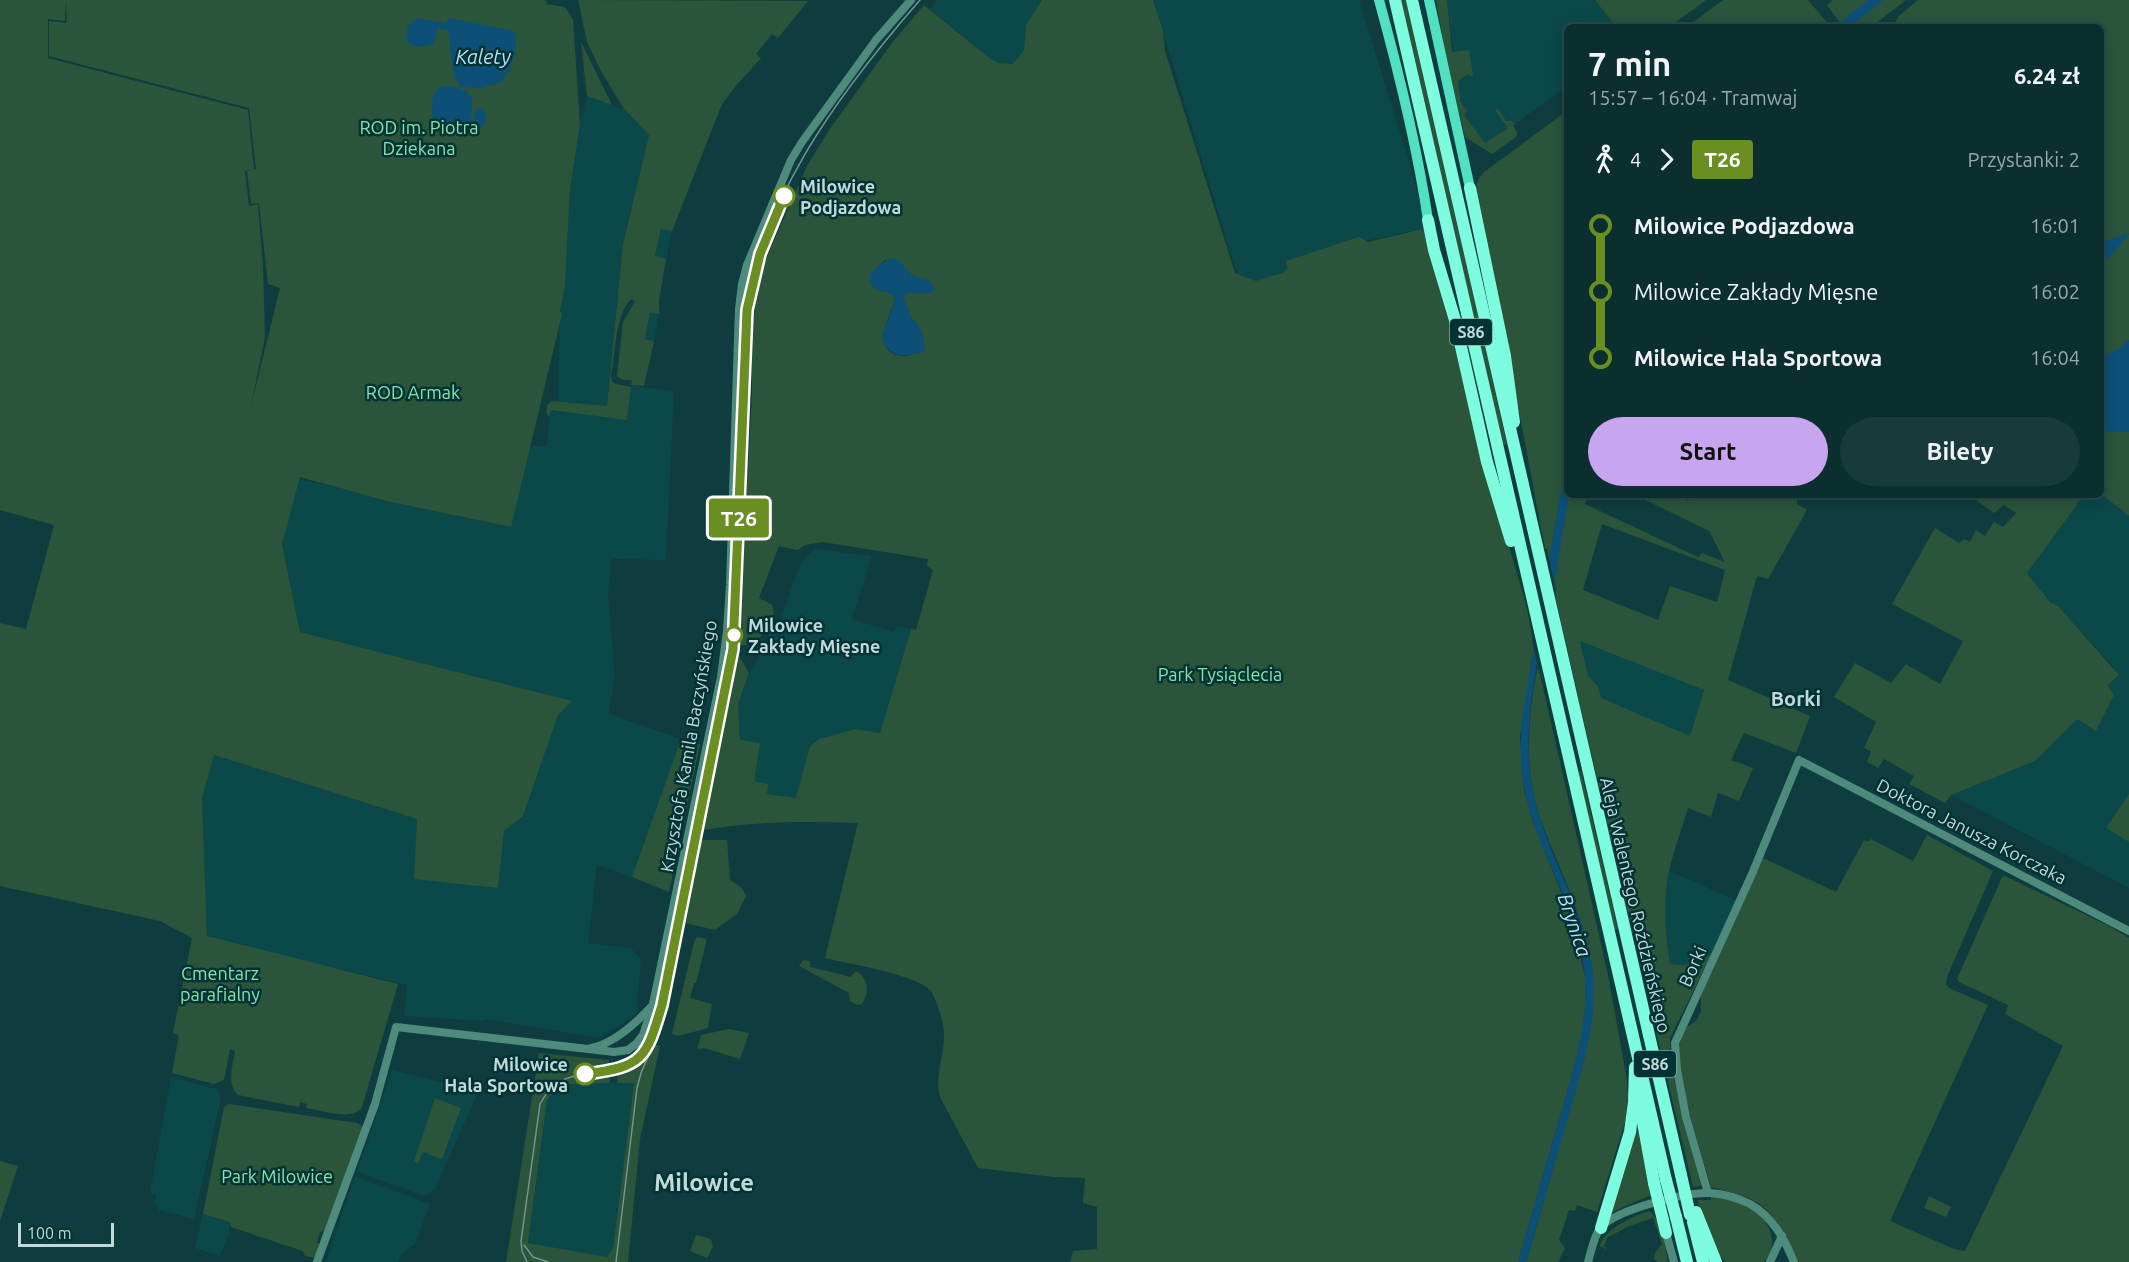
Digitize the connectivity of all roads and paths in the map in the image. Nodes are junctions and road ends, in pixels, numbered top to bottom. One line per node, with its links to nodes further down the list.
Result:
1 (911, 0): 12 (street, Krzysztofa Kamila Baczyńskiego)
2 (1378, 0): 7 (main road)
3 (1395, 0): 9 (highway, S86)
4 (1412, 0): 8 (highway, S86)
5 (1428, 0): 6 (main road)
6 (1470, 188): 8 (highway)
7 (1428, 220): 9 (highway)
8 (1519, 471): 18 (highway, Aleja Walentego Roździeńskiego / S86, bridge)
9 (1526, 568): 13 (highway, Aleja Walentego Roździeńskiego / S86)
10 (1799, 760): 11 (street, Doktora Janusza Korczaka); 17 (street, Borki)
11 (2129, 931)
12 (653, 1004): 14 (street, Krzysztofa Kamila Baczyńskiego); 14 (street, Krzysztofa Kamila Baczyńskiego)
13 (1635, 1045): 15 (highway); 16 (highway, Aleja Walentego Roździeńskiego / S86)
14 (587, 1048): 24 (street, Krzysztofa Kamila Baczyńskiego)
15 (1636, 1084): 16 (highway); 20 (highway)
16 (1660, 1181): 19 (highway, Aleja Walentego Roździeńskiego / S86, bridge)
17 (1708, 1193): 20 (street); 21 (street)
18 (1693, 1214): 28 (highway, Aleja Walentego Roździeńskiego / S86); 29 (highway)
19 (1668, 1223): 26 (street, Aleja Walentego Roździeńskiego); 27 (highway, Aleja Walentego Roździeńskiego / S86)
20 (1601, 1228): 25 (street)
21 (1782, 1236): 22 (street); 23 (street)
22 (1793, 1259): 23 (street)
23 (1771, 1261)
24 (318, 1262)
25 (1588, 1262)
26 (1674, 1262)
27 (1687, 1262)
28 (1703, 1262)
29 (1716, 1262)

